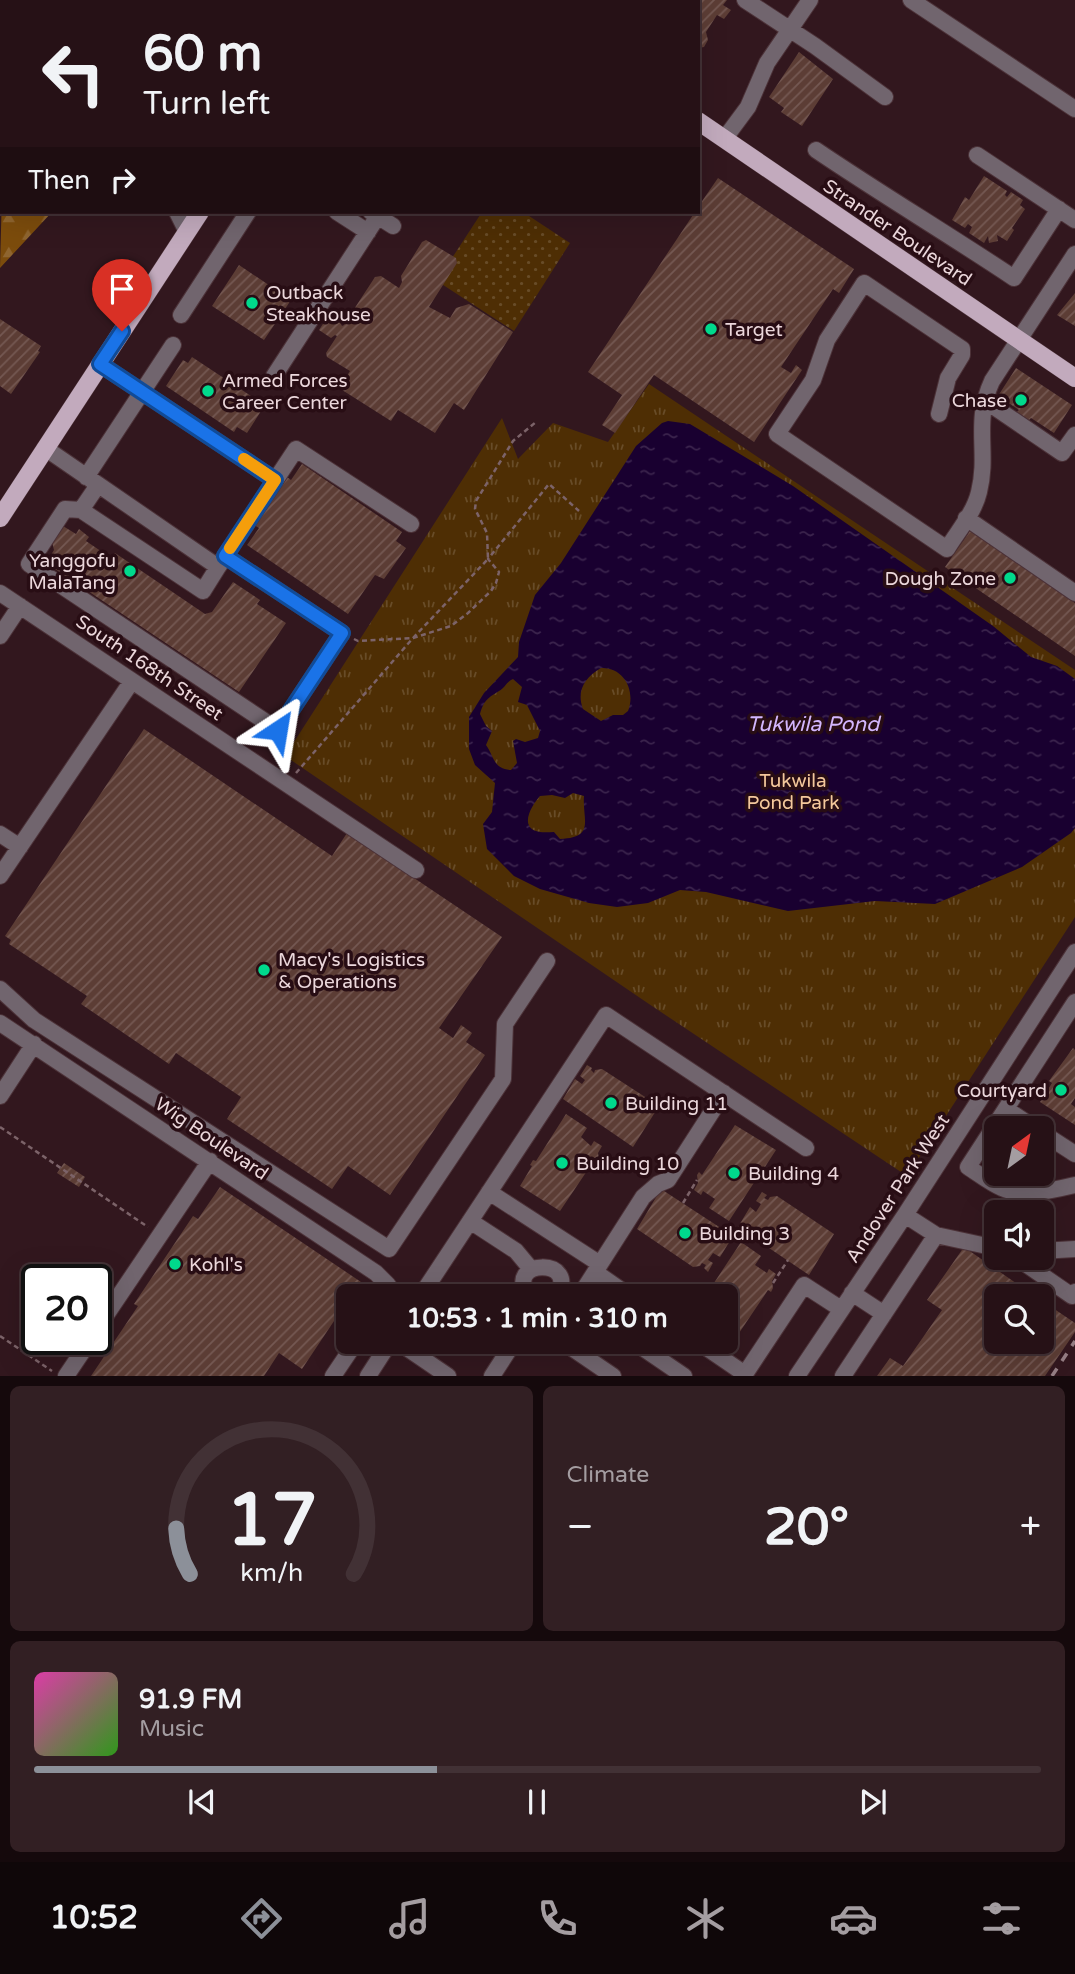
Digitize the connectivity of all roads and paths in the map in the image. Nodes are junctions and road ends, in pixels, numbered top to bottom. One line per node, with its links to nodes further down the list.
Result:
1 (745, 0): 4 (street)
2 (810, 0): 4 (street)
3 (911, 0): 6 (street)
4 (789, 29): 5 (street); 8 (street)
5 (885, 97)
6 (1075, 109)
7 (700, 122): 8 (main road, Strander Boulevard)
8 (725, 138): 23 (main road, Strander Boulevard)
9 (816, 150): 11 (street)
10 (976, 155): 11 (street)
11 (1059, 209): 17 (street)
12 (178, 214): 19 (street)
13 (199, 214): 19 (main road)
14 (247, 214): 22 (street)
15 (340, 214): 20 (street)
16 (375, 214): 18 (street); 20 (street)
17 (1075, 220)
18 (393, 226)
19 (187, 232): 25 (main road)
20 (368, 232): 26 (street)
21 (1075, 254): 23 (street)
22 (181, 315)
23 (1019, 340): 27 (main road, Strander Boulevard); 29 (street)
24 (173, 345): 28 (street)
25 (100, 364): 28 (street); 33 (main road)
26 (274, 376)
27 (1075, 377)
28 (142, 391): 34 (street); 35 (street)
29 (984, 400): 32 (street); 39 (street)
30 (939, 414): 39 (street)
31 (536, 422): 41 (path)
32 (1075, 435)
33 (45, 448): 35 (street); 38 (main road)
34 (275, 480): 40 (street); 42 (street)
35 (92, 481): 36 (street); 42 (street)
36 (81, 510): 42 (street); 46 (street)
37 (579, 511): 41 (path)
38 (0, 518)
39 (966, 518): 43 (street)
40 (411, 524)
41 (488, 559): 48 (path); 48 (path)
42 (222, 561): 46 (street)
43 (1075, 592)
44 (0, 593): 45 (street, South 168th Street)
45 (20, 606): 47 (street); 49 (street, South 168th Street)
46 (342, 633): 48 (path)
47 (0, 636)
48 (413, 638): 50 (path)
49 (132, 681): 50 (street, South 168th Street); 52 (street)
50 (287, 784): 53 (street, South 168th Street)
51 (0, 834): 52 (street)
52 (20, 847): 54 (street)
53 (416, 870)
54 (0, 876)
55 (1075, 952): 75 (street, Andover Park West)
56 (547, 961): 57 (street)
57 (0, 989)
58 (1075, 1002): 64 (street)
59 (0, 1023): 60 (street, Wig Boulevard)
60 (34, 1044): 61 (street); 70 (street, Wig Boulevard)
61 (6, 1074): 63 (street)
62 (724, 1093): 68 (street); 73 (street); 83 (street)
63 (0, 1096)
64 (1006, 1109): 65 (street); 72 (street)
65 (1016, 1116)
66 (0, 1127): 77 (path)
67 (1054, 1140): 69 (street)
68 (806, 1148)
69 (1075, 1154)
70 (210, 1161): 77 (street); 87 (street, Wig Boulevard)
71 (697, 1180): 74 (path)
72 (1075, 1185)
73 (489, 1192): 76 (street); 83 (street)
74 (682, 1203)
75 (905, 1214): 78 (street); 94 (street, Andover Park West)
76 (470, 1221): 84 (street); 88 (street)
77 (160, 1235): 95 (street)
78 (936, 1235): 79 (street); 97 (street)
79 (984, 1245)
80 (1075, 1250): 81 (street)
81 (1054, 1251)
82 (788, 1260): 86 (path)
83 (598, 1268): 91 (street); 92 (street)
84 (531, 1269): 89 (street); 90 (street)
85 (1034, 1270): 93 (street)
86 (773, 1283)
87 (387, 1284)
88 (429, 1284)
89 (524, 1284)
90 (560, 1284)
91 (588, 1284)
92 (616, 1284)
93 (1075, 1292)
94 (852, 1293): 96 (street, Andover Park West); 97 (street)
95 (112, 1306)
96 (841, 1309): 105 (street); 115 (street, Andover Park West)
97 (884, 1314): 116 (street)
98 (0, 1336): 107 (path)
99 (348, 1354): 109 (street)
100 (382, 1354): 110 (street)
101 (416, 1354): 111 (street)
102 (506, 1354): 112 (street)
103 (581, 1354): 113 (street)
104 (652, 1354): 114 (street)
105 (716, 1354)
106 (80, 1355): 108 (street)
107 (59, 1376)
108 (66, 1376)
109 (334, 1376)
110 (368, 1376)
111 (448, 1376)
112 (492, 1376)
113 (613, 1376)
114 (684, 1376)
115 (797, 1376)
116 (844, 1376)

